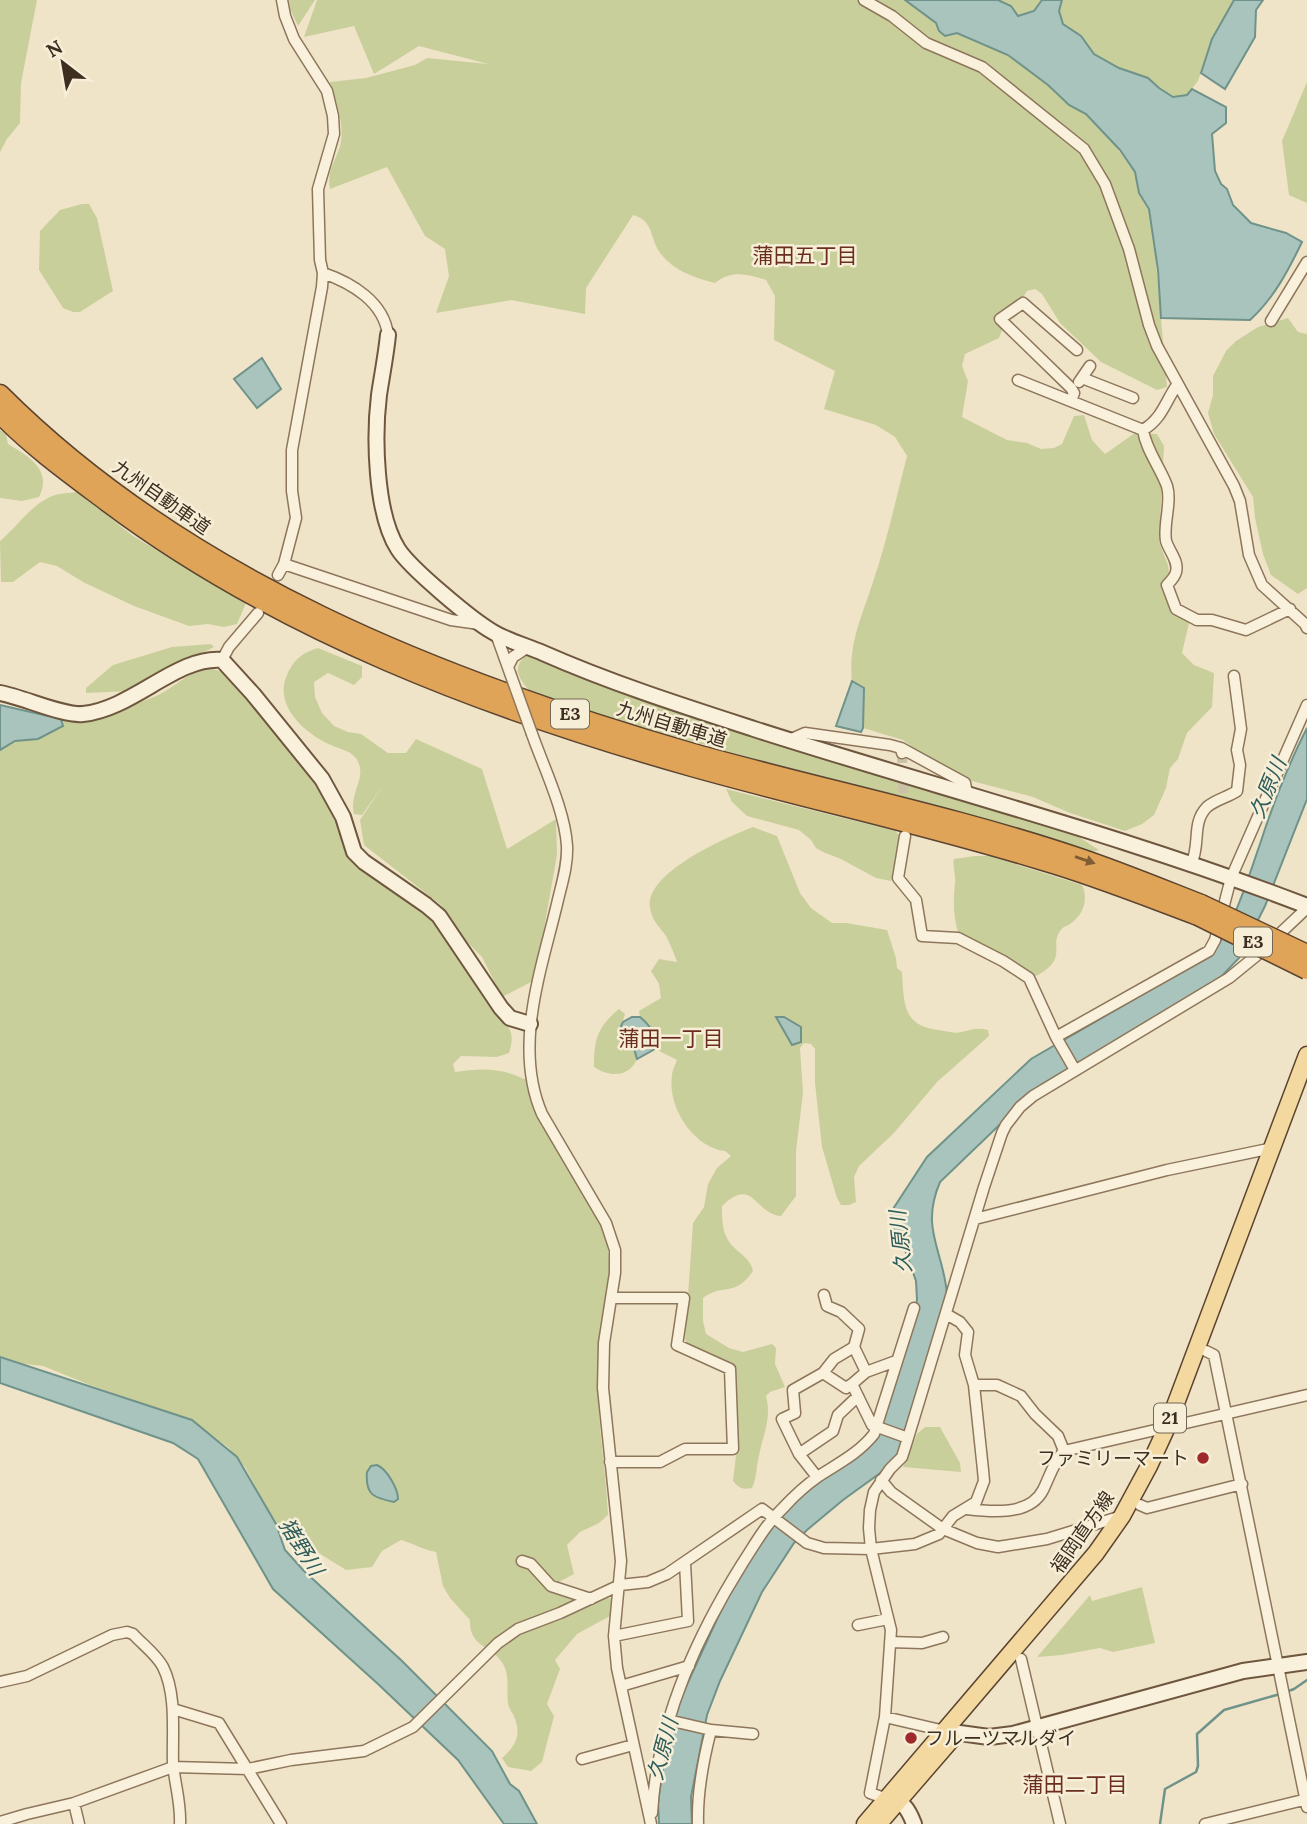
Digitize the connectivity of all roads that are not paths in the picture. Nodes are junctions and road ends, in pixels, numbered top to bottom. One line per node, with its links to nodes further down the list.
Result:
1 (282, 0): 4 (street)
2 (864, 0): 11 (street)
3 (1307, 262): 5 (street)
4 (323, 273): 6 (street); 17 (street)
5 (1271, 321)
6 (388, 335): 21 (street)
7 (1077, 350): 13 (street)
8 (1090, 366): 9 (street)
9 (1082, 378): 13 (street); 14 (street)
10 (1018, 380): 13 (street)
11 (1177, 385): 16 (street); 19 (street)
12 (0, 394): 36 (highway, 九州自動車道 / E3, one-way to 36)
13 (1072, 396): 16 (street)
14 (1133, 398)
15 (0, 414): 36 (highway, 九州自動車道 / E3)
16 (1143, 430): 19 (street)
17 (284, 564): 18 (street); 21 (street)
18 (278, 575)
19 (1290, 609): 22 (street)
20 (258, 613): 25 (street)
21 (479, 624): 23 (street)
22 (1307, 628)
23 (496, 634): 24 (street); 26 (street)
24 (528, 647): 26 (street); 30 (street)
25 (222, 660): 28 (street); 39 (street)
26 (509, 670): 39 (street, bridge)
27 (1234, 676): 33 (street)
28 (0, 693)
29 (1307, 705): 34 (street)
30 (789, 740): 31 (street); 31 (street)
31 (967, 793): 33 (street)
32 (905, 836): 40 (street)
33 (1191, 864): 34 (street)
34 (1231, 878): 35 (street); 40 (street)
35 (1307, 907): 42 (street)
36 (1199, 910): 37 (highway, 九州自動車道 / E3, bridge); 38 (highway, 九州自動車道 / E3, bridge)
37 (1307, 954)
38 (1307, 970)
39 (530, 1024): 47 (street)
40 (1056, 1037): 42 (street)
41 (1307, 1055): 44 (main road, 福岡直方線 / 21)
42 (1073, 1067): 45 (street)
43 (1307, 1083): 51 (main road, 福岡直方線 / 21)
44 (1273, 1148): 45 (street); 61 (main road, 福岡直方線 / 21)
45 (975, 1219): 49 (street)
46 (824, 1295): 50 (street)
47 (611, 1298): 65 (street); 65 (street)
48 (914, 1308): 52 (street)
49 (946, 1314): 56 (street); 62 (street)
50 (854, 1347): 53 (street); 54 (street)
51 (1206, 1351): 59 (street); 61 (main road, 福岡直方線 / 21)
52 (896, 1360): 53 (street); 60 (street)
53 (866, 1372): 55 (street)
54 (823, 1373): 55 (street); 64 (street)
55 (852, 1384): 58 (street)
56 (974, 1385): 63 (street); 70 (street)
57 (1307, 1395): 59 (street)
58 (858, 1396): 60 (street); 64 (street)
59 (1226, 1413): 61 (street); 68 (street)
60 (876, 1426): 62 (street); 66 (street)
61 (1173, 1426): 63 (street); 69 (main road, 福岡直方線 / 21); 71 (main road, 福岡直方線 / 21)
62 (908, 1438): 67 (street)
63 (1064, 1451): 70 (street)
64 (799, 1454): 66 (street)
65 (610, 1462): 77 (street)
66 (817, 1477): 72 (street)
67 (881, 1480): 73 (street); 74 (street)
68 (1242, 1484): 69 (street); 86 (street)
69 (1140, 1505): 84 (main road, 福岡直方線 / 21)
70 (967, 1509): 73 (street)
71 (1122, 1516): 73 (street); 95 (main road, 福岡直方線 / 21)
72 (773, 1517): 74 (street); 76 (street); 87 (street)
73 (943, 1530): 74 (street)
74 (871, 1549): 79 (street)
75 (522, 1561): 78 (street)
76 (685, 1563): 77 (street); 81 (street)
77 (620, 1585): 78 (street); 81 (street)
78 (591, 1599): 100 (street)
79 (888, 1619): 80 (street); 83 (street)
80 (858, 1625)
81 (614, 1636): 89 (street)
82 (943, 1637): 83 (street)
83 (890, 1642): 91 (street)
84 (1021, 1659): 93 (street); 95 (main road, 福岡直方線 / 21)
85 (1307, 1662): 86 (street)
86 (1279, 1665): 93 (street); 102 (street)
87 (689, 1666): 89 (street); 92 (street)
88 (0, 1682): 90 (street)
89 (621, 1686): 97 (street)
90 (173, 1709): 99 (street); 100 (street)
91 (885, 1717): 95 (street); 101 (street)
92 (668, 1720): 94 (street); 108 (street)
93 (1038, 1728): 95 (street); 113 (street)
94 (711, 1730): 96 (street); 109 (street)
95 (951, 1732): 101 (main road, 福岡直方線 / 21)
96 (752, 1734)
97 (633, 1745): 98 (street); 108 (street)
98 (582, 1759)
99 (173, 1767): 100 (street); 103 (street); 106 (street)
100 (248, 1769): 107 (street)
101 (893, 1800): 110 (main road, 福岡直方線 / 21); 111 (main road, 福岡直方線 / 21); 112 (street)
102 (1306, 1802): 114 (street)
103 (74, 1803): 104 (street); 105 (street)
104 (0, 1822)
105 (79, 1824)
106 (180, 1824)
107 (281, 1824)
108 (651, 1824)
109 (698, 1824)
110 (865, 1824)
111 (879, 1824)
112 (914, 1824)
113 (1060, 1824)
114 (1205, 1824)

